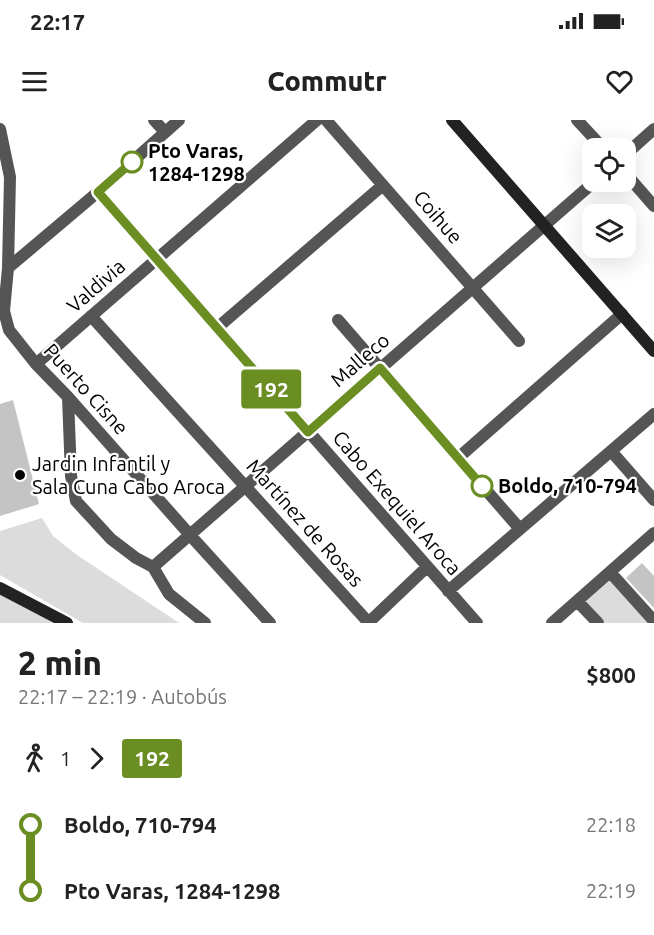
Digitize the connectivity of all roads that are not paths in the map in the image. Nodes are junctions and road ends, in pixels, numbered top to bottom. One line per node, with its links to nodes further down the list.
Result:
1 (154, 120): 9 (street)
2 (180, 120): 9 (street)
3 (317, 120): 18 (street, Valdivia)
4 (326, 120): 12 (street, Coihue)
5 (452, 120): 17 (street)
6 (577, 120): 10 (street)
7 (0, 129): 19 (street, Puerto Cisne)
8 (654, 129): 11 (street)
9 (165, 132): 14 (street)
10 (594, 138)
11 (636, 145)
12 (383, 185): 20 (street, Coihue); 24 (street)
13 (636, 185): 16 (street)
14 (98, 192): 18 (street, Cabo Exequiel Aroca); 19 (street)
15 (582, 192): 17 (street, Malleco)
16 (654, 206)
17 (544, 225): 20 (street, Malleco); 21 (street)
18 (157, 259): 22 (street, Valdivia); 24 (street, Cabo Exequiel Aroca)
19 (8, 268): 27 (street, Puerto Cisne)
20 (473, 287): 25 (street, Coihue); 28 (street, Malleco)
21 (622, 314): 26 (street); 33 (street)
22 (92, 316): 27 (street, Valdivia); 34 (street, Martínez de Rosas)
23 (338, 320): 28 (street)
24 (217, 328): 31 (street, Cabo Exequiel Aroca)
25 (519, 341)
26 (654, 351)
27 (36, 364): 29 (street, Puerto Cisne)
28 (380, 368): 31 (street, Malleco); 33 (street)
29 (68, 397): 38 (street, Puerto Cisne); 39 (street)
30 (654, 414): 32 (street)
31 (308, 432): 34 (street, Malleco); 40 (street, Cabo Exequiel Aroca)
32 (611, 451): 35 (street); 36 (street)
33 (458, 458): 36 (street)
34 (245, 486): 38 (street, Malleco); 49 (street, Martínez de Rosas)
35 (654, 500)
36 (520, 529): 43 (street)
37 (654, 533): 41 (street)
38 (190, 535): 39 (street, Malleco); 48 (street, Puerto Cisne)
39 (153, 567): 47 (street)
40 (427, 567): 43 (street, Cabo Exequiel Aroca); 49 (street)
41 (610, 572): 44 (street); 45 (street)
42 (0, 588): 46 (street)
43 (448, 591): 50 (street, Cabo Exequiel Aroca)
44 (577, 601): 51 (street); 52 (street)
45 (654, 621)
46 (67, 623)
47 (205, 623)
48 (270, 623)
49 (369, 623)
50 (477, 623)
51 (552, 623)
52 (597, 623)

